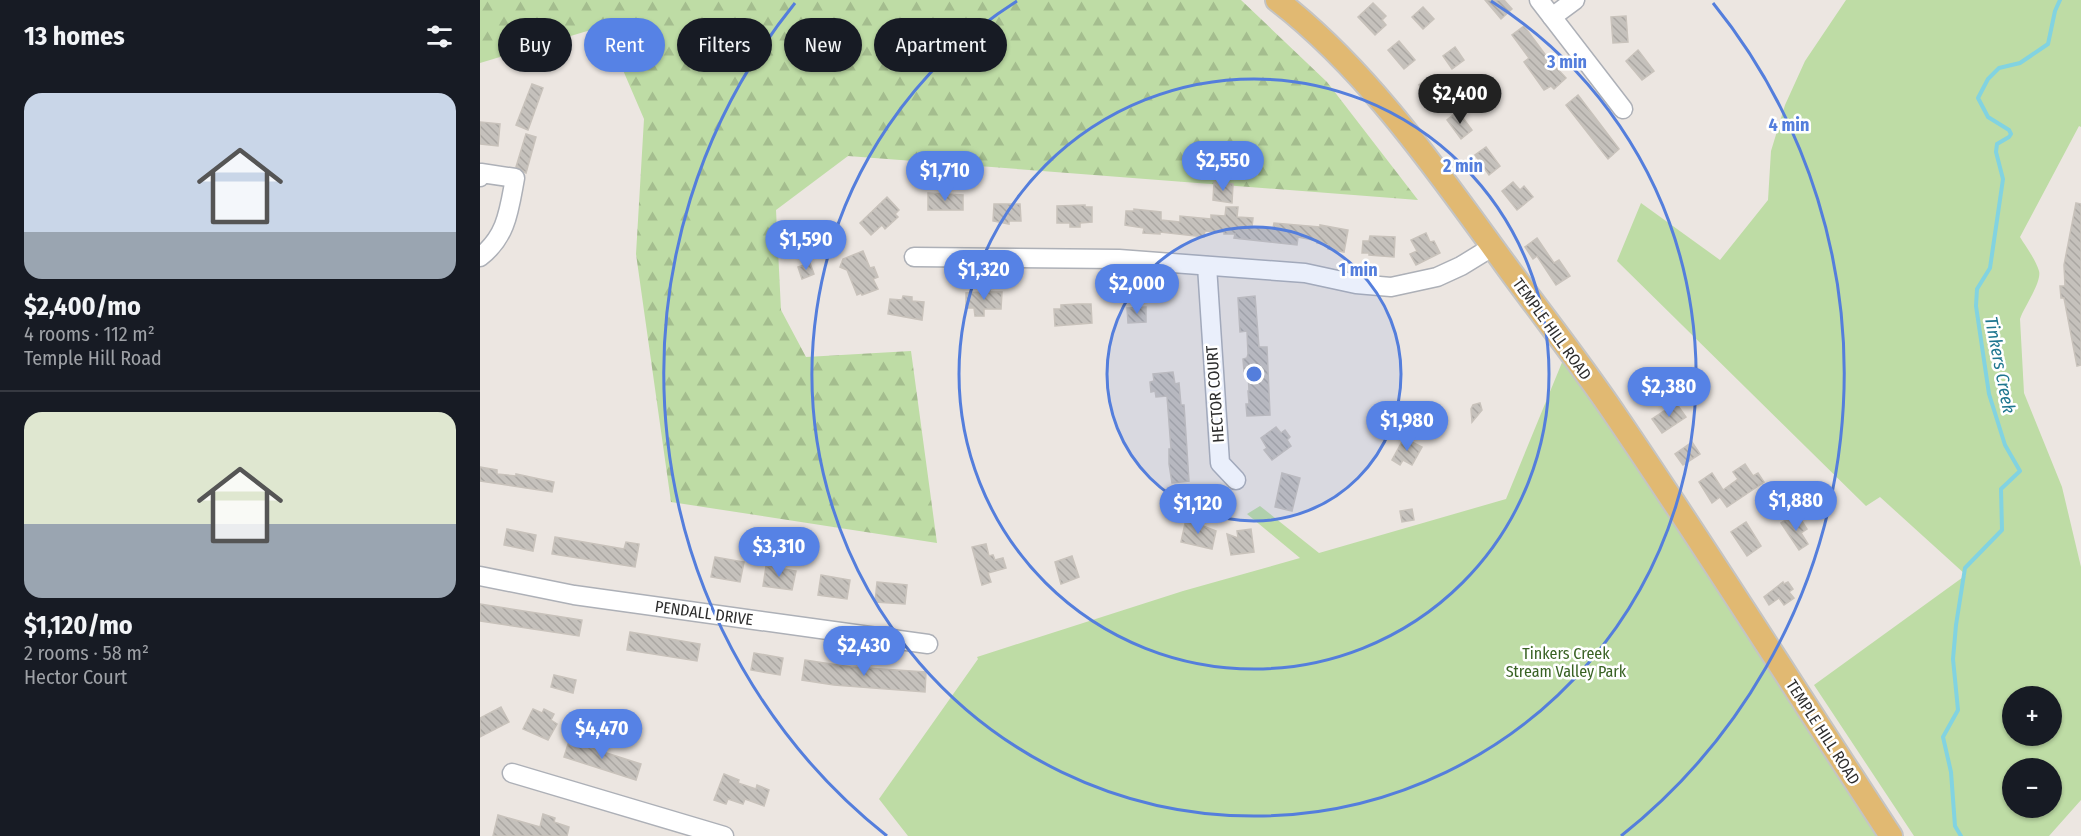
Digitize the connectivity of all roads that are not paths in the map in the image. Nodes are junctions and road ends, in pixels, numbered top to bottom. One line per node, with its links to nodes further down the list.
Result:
1 (1277, 0): 7 (main road, TEMPLE HILL ROAD)
2 (1539, 0): 4 (street)
3 (1575, 0): 4 (street)
4 (1552, 17): 5 (street)
5 (1623, 109)
6 (480, 177): 8 (street)
7 (1492, 246): 10 (street); 17 (main road, TEMPLE HILL ROAD)
8 (480, 257)
9 (914, 257): 10 (street)
10 (1207, 266): 11 (street, HECTOR COURT)
11 (1236, 480)
12 (480, 576): 13 (street, PENDALL DRIVE)
13 (928, 644)
14 (512, 773): 15 (street)
15 (669, 828): 16 (street)
16 (724, 836)
17 (1891, 836)

